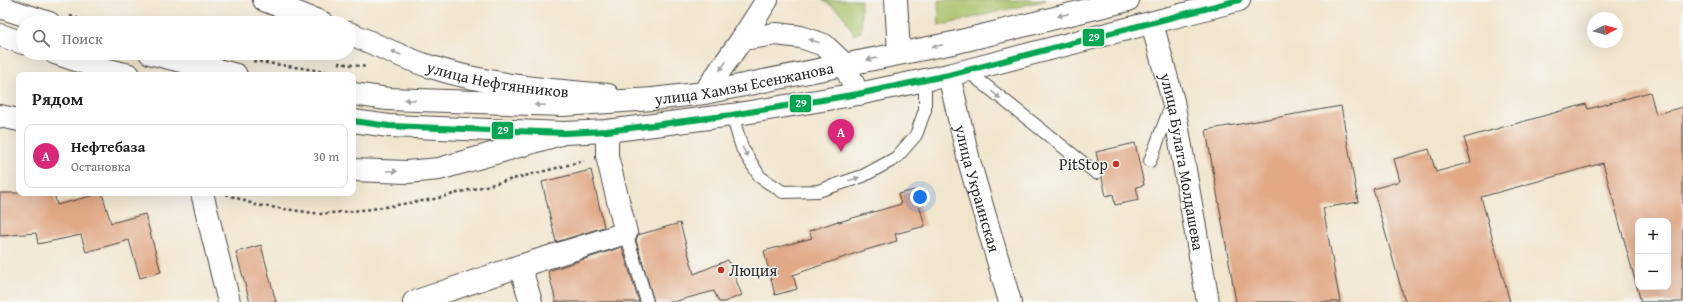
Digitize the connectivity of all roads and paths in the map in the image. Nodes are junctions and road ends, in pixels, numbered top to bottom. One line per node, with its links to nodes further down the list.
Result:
1 (264, 0): 8 (main road)
2 (767, 0): 12 (main road)
3 (896, 0): 14 (main road)
4 (1128, 0): 14 (main road, улица Хамзы Есенжанова, one-way to 14)
5 (1239, 0): 9 (main road, улица Хамзы Есенжанова)
6 (0, 7): 7 (main road)
7 (28, 16)
8 (305, 16)
9 (1152, 23): 22 (main road, улица Хамзы Есенжанова); 29 (main road, улица Булата Молдашева)
10 (0, 35): 13 (main road)
11 (356, 36): 28 (main road, улица Нефтянников, one-way to 11)
12 (742, 39): 18 (main road, one-way to 12); 25 (main road, one-way to 25)
13 (16, 41)
14 (899, 53): 18 (main road, улица Хамзы Есенжанова, one-way to 18); 24 (main road)
15 (76, 60): 19 (main road)
16 (177, 60): 20 (main road)
17 (252, 60): 21 (path)
18 (844, 64): 25 (main road, улица Хамзы Есенжанова); 26 (main road)
19 (117, 72)
20 (224, 72)
21 (330, 72)
22 (958, 72): 23 (main road, улица Хамзы Есенжанова); 38 (lane, one-way to 38); 46 (main road, улица Украинская)
23 (925, 79): 24 (main road, улица Хамзы Есенжанова); 30 (lane, one-way to 23)
24 (904, 84): 26 (main road, улица Хамзы Есенжанова)
25 (704, 93): 28 (main road, улица Хамзы Есенжанова)
26 (858, 94): 30 (main road, улица Хамзы Есенжанова)
27 (356, 95): 28 (main road, улица Хамзы Есенжанова, one-way to 27)
28 (653, 99)
29 (1172, 100): 36 (lane); 47 (main road, улица Булата Молдашева)
30 (732, 115): 34 (main road, улица Хамзы Есенжанова)
31 (0, 116): 32 (main road)
32 (16, 119)
33 (356, 121): 35 (main road, улица Хамзы Есенжанова)
34 (607, 131): 35 (main road, улица Хамзы Есенжанова); 40 (main road)
35 (564, 133): 37 (main road, one-way to 35)
36 (1150, 161)
37 (356, 170)
38 (1096, 173)
39 (203, 196): 42 (main road)
40 (626, 233): 41 (main road); 45 (lane)
41 (520, 266): 43 (main road); 44 (main road)
42 (229, 302)
43 (414, 302)
44 (531, 302)
45 (647, 302)
46 (1010, 302)
47 (1208, 302)

